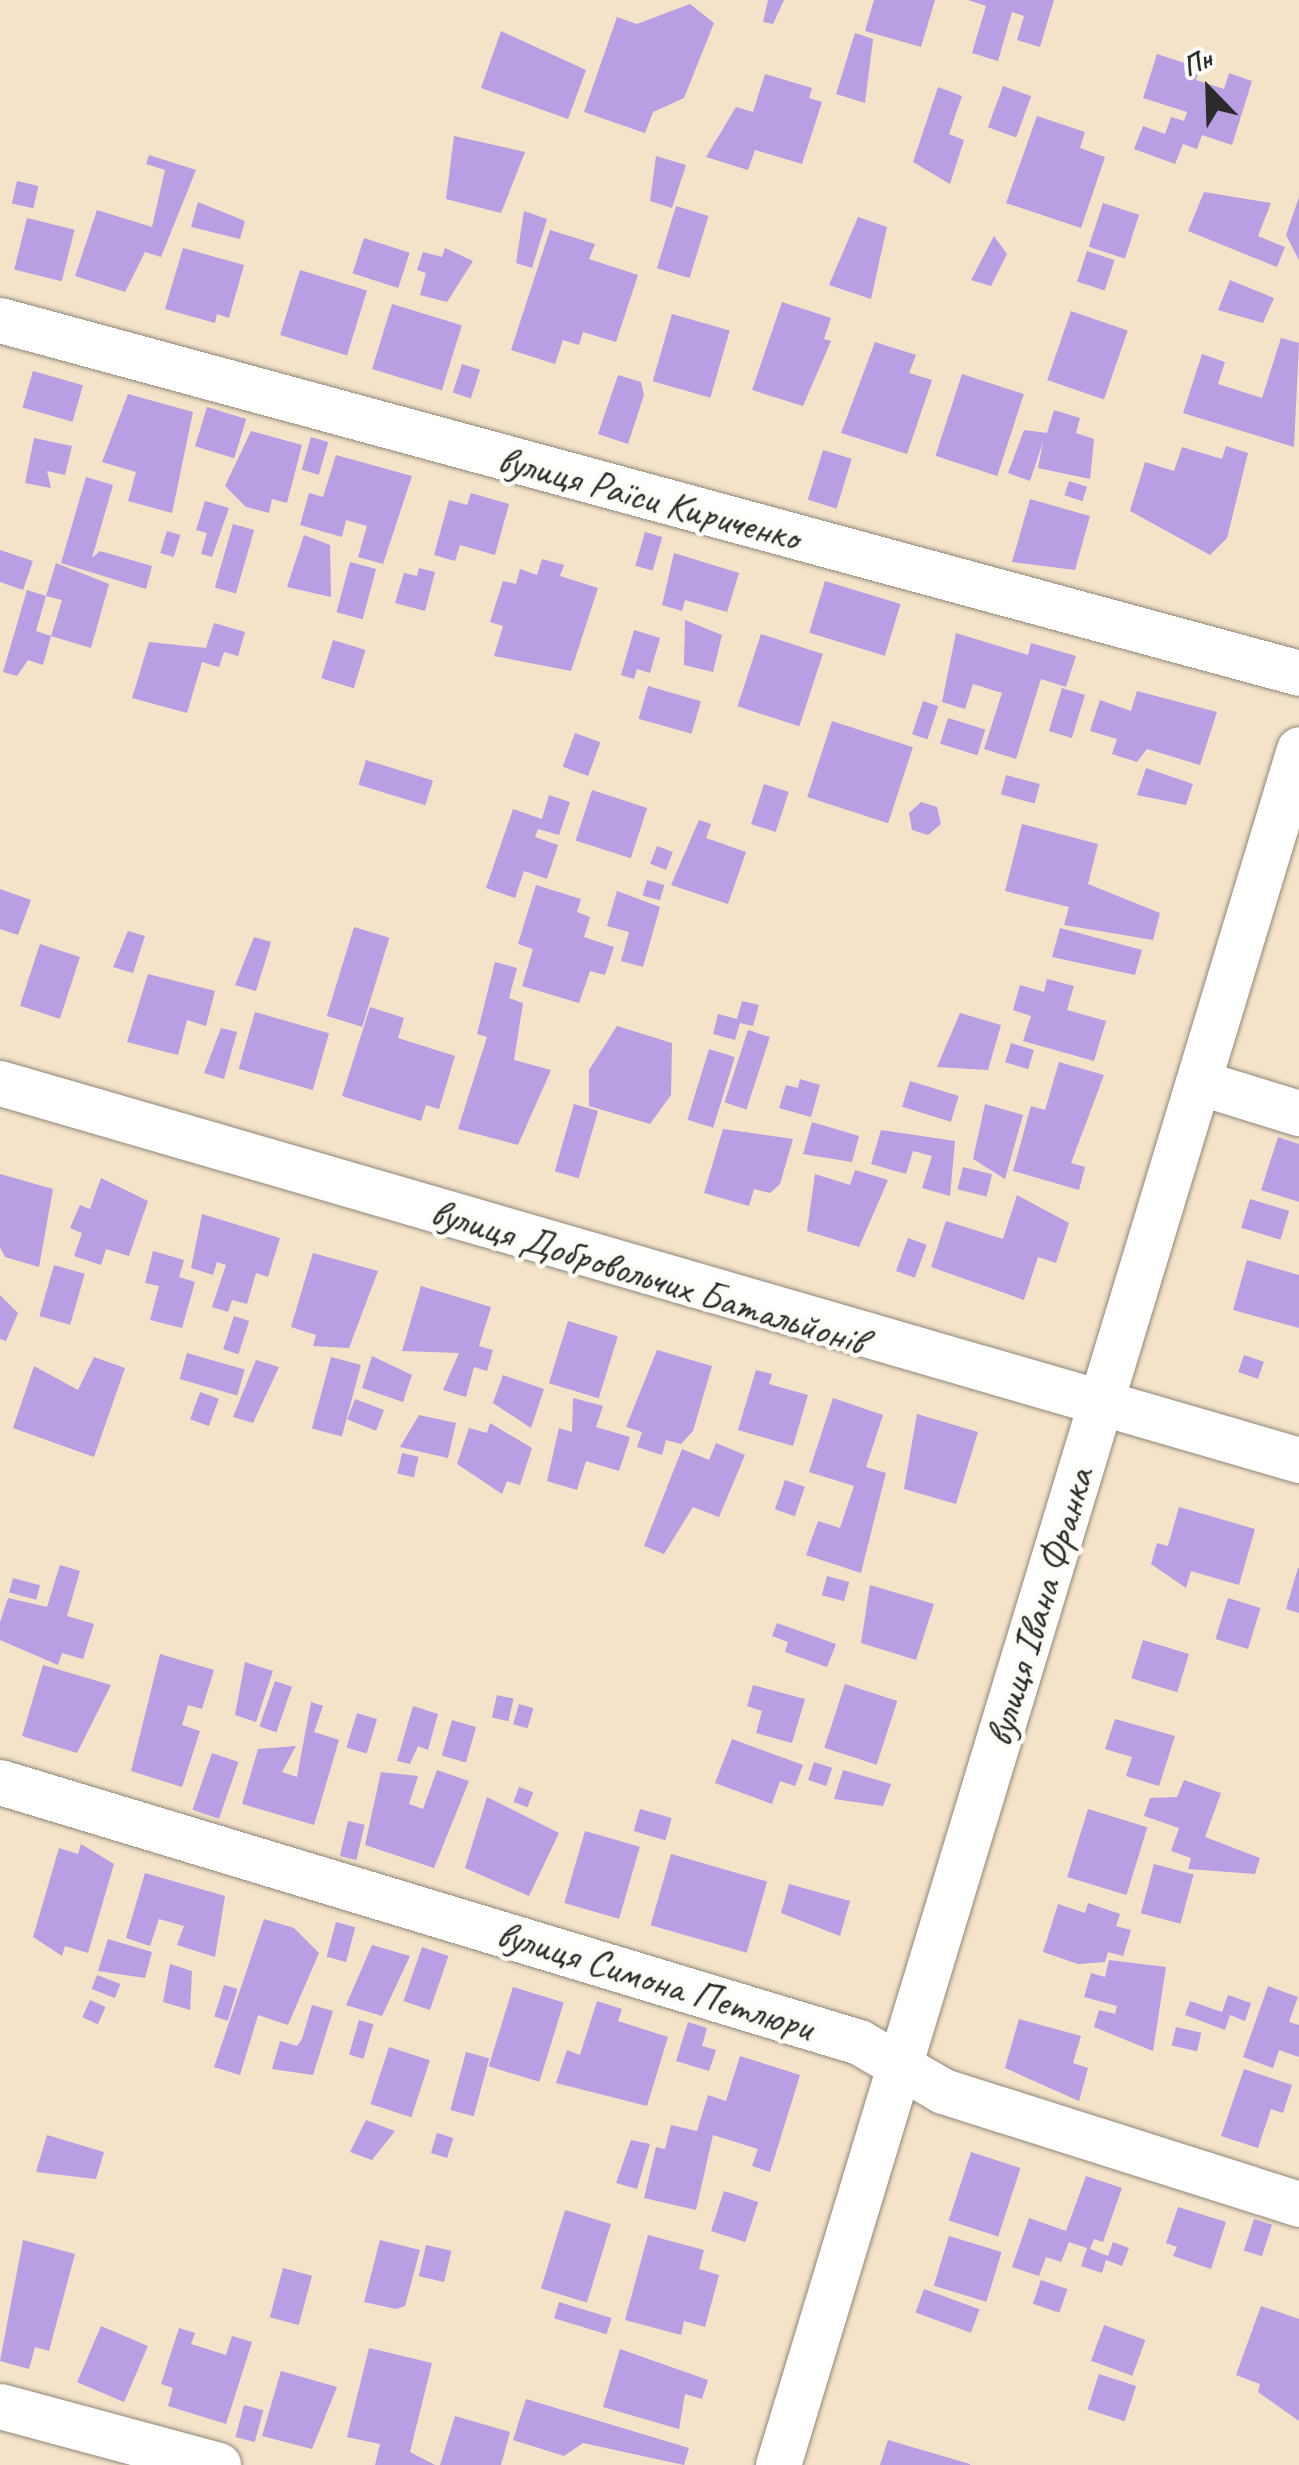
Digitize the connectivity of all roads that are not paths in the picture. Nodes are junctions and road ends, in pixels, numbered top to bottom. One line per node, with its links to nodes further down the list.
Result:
1 (0, 320): 2 (street, вулиця Раїси Кириченко)
2 (1299, 672)
3 (1299, 749): 4 (street, вулиця Івана Франка)
4 (1198, 1082): 6 (street); 7 (street, вулиця Івана Франка)
5 (0, 1083): 7 (street, вулиця Добровольчих Батальйонів)
6 (1299, 1114)
7 (1102, 1400): 8 (street, вулиця Добровольчих Батальйонів); 10 (street, вулиця Івана Франка)
8 (1299, 1460)
9 (0, 1782): 10 (street, вулиця Симона Петлюри)
10 (899, 2064): 11 (street, вулиця Симона Петлюри); 14 (street, вулиця Івана Франка)
11 (1299, 2204)
12 (0, 2406): 13 (street)
13 (218, 2465)
14 (778, 2465)

